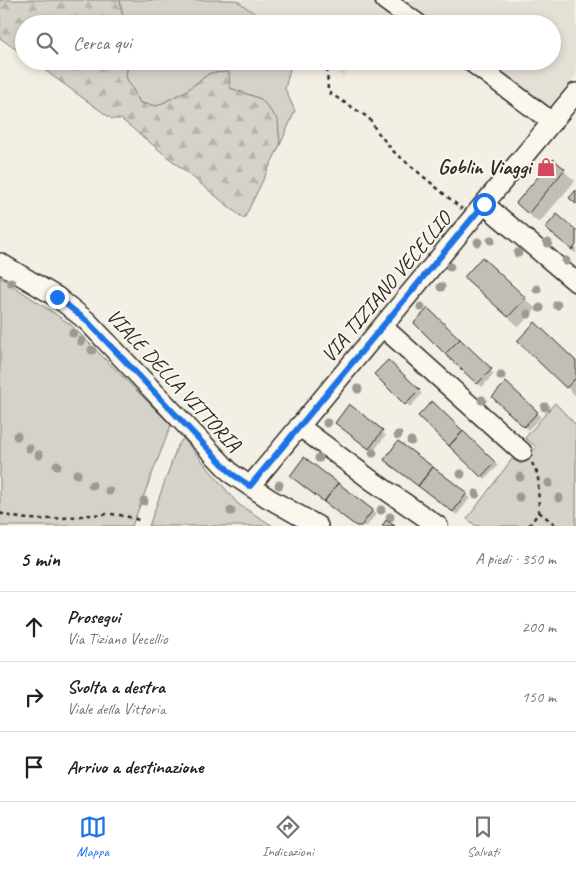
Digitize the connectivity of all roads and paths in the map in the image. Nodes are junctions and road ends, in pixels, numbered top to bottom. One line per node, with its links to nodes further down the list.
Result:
1 (385, 0): 2 (street)
2 (406, 15)
3 (327, 70): 7 (path)
4 (482, 70): 6 (street)
5 (576, 93): 6 (street, VIA TIZIANO VECELLIO)
6 (552, 122): 7 (street, VIA TIZIANO VECELLIO)
7 (478, 210): 9 (street); 10 (street, VIA TIZIANO VECELLIO)
8 (0, 263): 13 (street, VIALE DELLA VITTORIA)
9 (576, 282)
10 (383, 327): 11 (street, VIA TIZIANO VECELLIO); 12 (street)
11 (298, 426): 13 (street, VIA TIZIANO VECELLIO); 18 (street)
12 (522, 452): 14 (path)
13 (250, 486): 17 (street, VIALE DELLA VITTORIA)
14 (539, 512): 19 (path); 20 (path)
15 (0, 513): 16 (path)
16 (141, 521)
17 (318, 526)
18 (438, 526)
19 (529, 526)
20 (557, 526)

